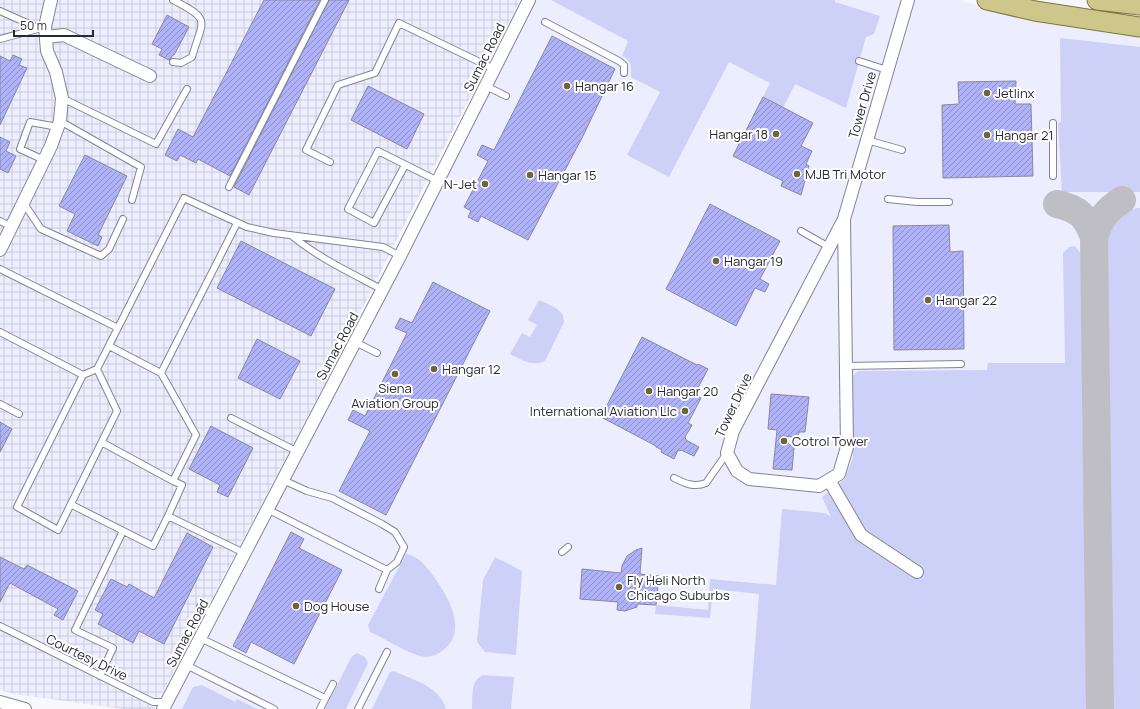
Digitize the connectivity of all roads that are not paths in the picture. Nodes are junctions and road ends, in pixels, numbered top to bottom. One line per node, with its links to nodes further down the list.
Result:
1 (51, 0): 12 (street)
2 (173, 0): 15 (lane)
3 (325, 0): 33 (lane)
4 (529, 0): 16 (street, Sumac Road)
5 (908, 0): 17 (street, Tower Drive)
6 (987, 0): 11 (main road)
7 (1097, 0): 8 (main road)
8 (1140, 5)
9 (0, 11): 12 (lane)
10 (545, 22): 18 (lane)
11 (1140, 27)
12 (43, 31): 13 (lane); 19 (street); 23 (street)
13 (0, 39)
14 (859, 61): 17 (lane)
15 (173, 62)
16 (494, 69): 20 (street, Sumac Road); 29 (lane)
17 (887, 70): 26 (street, Tower Drive)
18 (624, 73)
19 (150, 76)
20 (486, 86): 22 (lane); 32 (street, Sumac Road)
21 (187, 89): 23 (lane)
22 (506, 96)
23 (62, 98): 25 (street)
24 (1053, 123): 31 (lane)
25 (59, 124): 28 (street); 28 (lane); 35 (lane)
26 (867, 140): 27 (lane); 39 (street, Tower Drive)
27 (902, 150)
28 (44, 160): 36 (street)
29 (330, 162)
30 (405, 165): 30 (lane); 32 (lane)
31 (1052, 176)
32 (438, 181): 47 (street, Sumac Road)
33 (228, 187)
34 (888, 199): 37 (lane)
35 (132, 200)
36 (23, 202): 38 (lane); 42 (street)
37 (949, 202)
38 (123, 219)
39 (844, 219): 45 (street, Tower Drive); 56 (street, Tower Drive)
40 (0, 221): 42 (lane)
41 (237, 223): 44 (lane); 50 (lane); 58 (lane)
42 (12, 227): 46 (street)
43 (801, 231): 45 (lane)
44 (292, 236): 47 (lane); 49 (lane)
45 (829, 247): 65 (street, Tower Drive)
46 (0, 250)
47 (400, 256): 49 (street, Sumac Road)
48 (0, 269): 50 (lane)
49 (383, 290): 52 (street, Sumac Road)
50 (118, 328): 53 (lane)
51 (0, 332): 59 (lane)
52 (355, 342): 54 (lane); 64 (street, Sumac Road)
53 (109, 346): 57 (lane); 58 (lane)
54 (377, 353)
55 (961, 364): 56 (lane)
56 (846, 366): 68 (street, Tower Drive)
57 (97, 369): 59 (lane); 63 (lane)
58 (161, 373): 69 (lane)
59 (83, 375): 70 (lane)
60 (0, 404): 61 (lane)
61 (19, 414)
62 (231, 418): 64 (lane)
63 (103, 443): 69 (lane); 70 (lane)
64 (298, 452): 67 (street, Sumac Road)
65 (727, 453): 66 (lane); 68 (street, Tower Drive)
66 (674, 478)
67 (283, 480): 71 (street, Sumac Road); 77 (lane)
68 (829, 480): 78 (street)
69 (173, 481): 72 (lane)
70 (72, 505): 73 (lane)
71 (267, 509): 76 (street, Sumac Road); 77 (lane)
72 (168, 516): 73 (lane); 76 (lane)
73 (123, 531): 86 (lane)
74 (568, 547): 75 (lane)
75 (562, 552)
76 (244, 553): 81 (street, Sumac Road)
77 (387, 570): 79 (lane)
78 (917, 572)
79 (378, 589)
80 (200, 607): 81 (lane)
81 (212, 614): 83 (street, Sumac Road)
82 (0, 626): 86 (lane, Courtesy Drive)
83 (200, 638): 85 (street, Sumac Road); 88 (lane)
84 (387, 652): 94 (lane)
85 (186, 665): 90 (street, Sumac Road); 92 (lane)
86 (100, 676): 90 (lane, Courtesy Drive)
87 (333, 684): 88 (lane)
88 (325, 698): 93 (lane)
89 (0, 702): 91 (street)
90 (164, 706)
91 (25, 709)
92 (274, 709)
93 (320, 709)
94 (358, 709)

